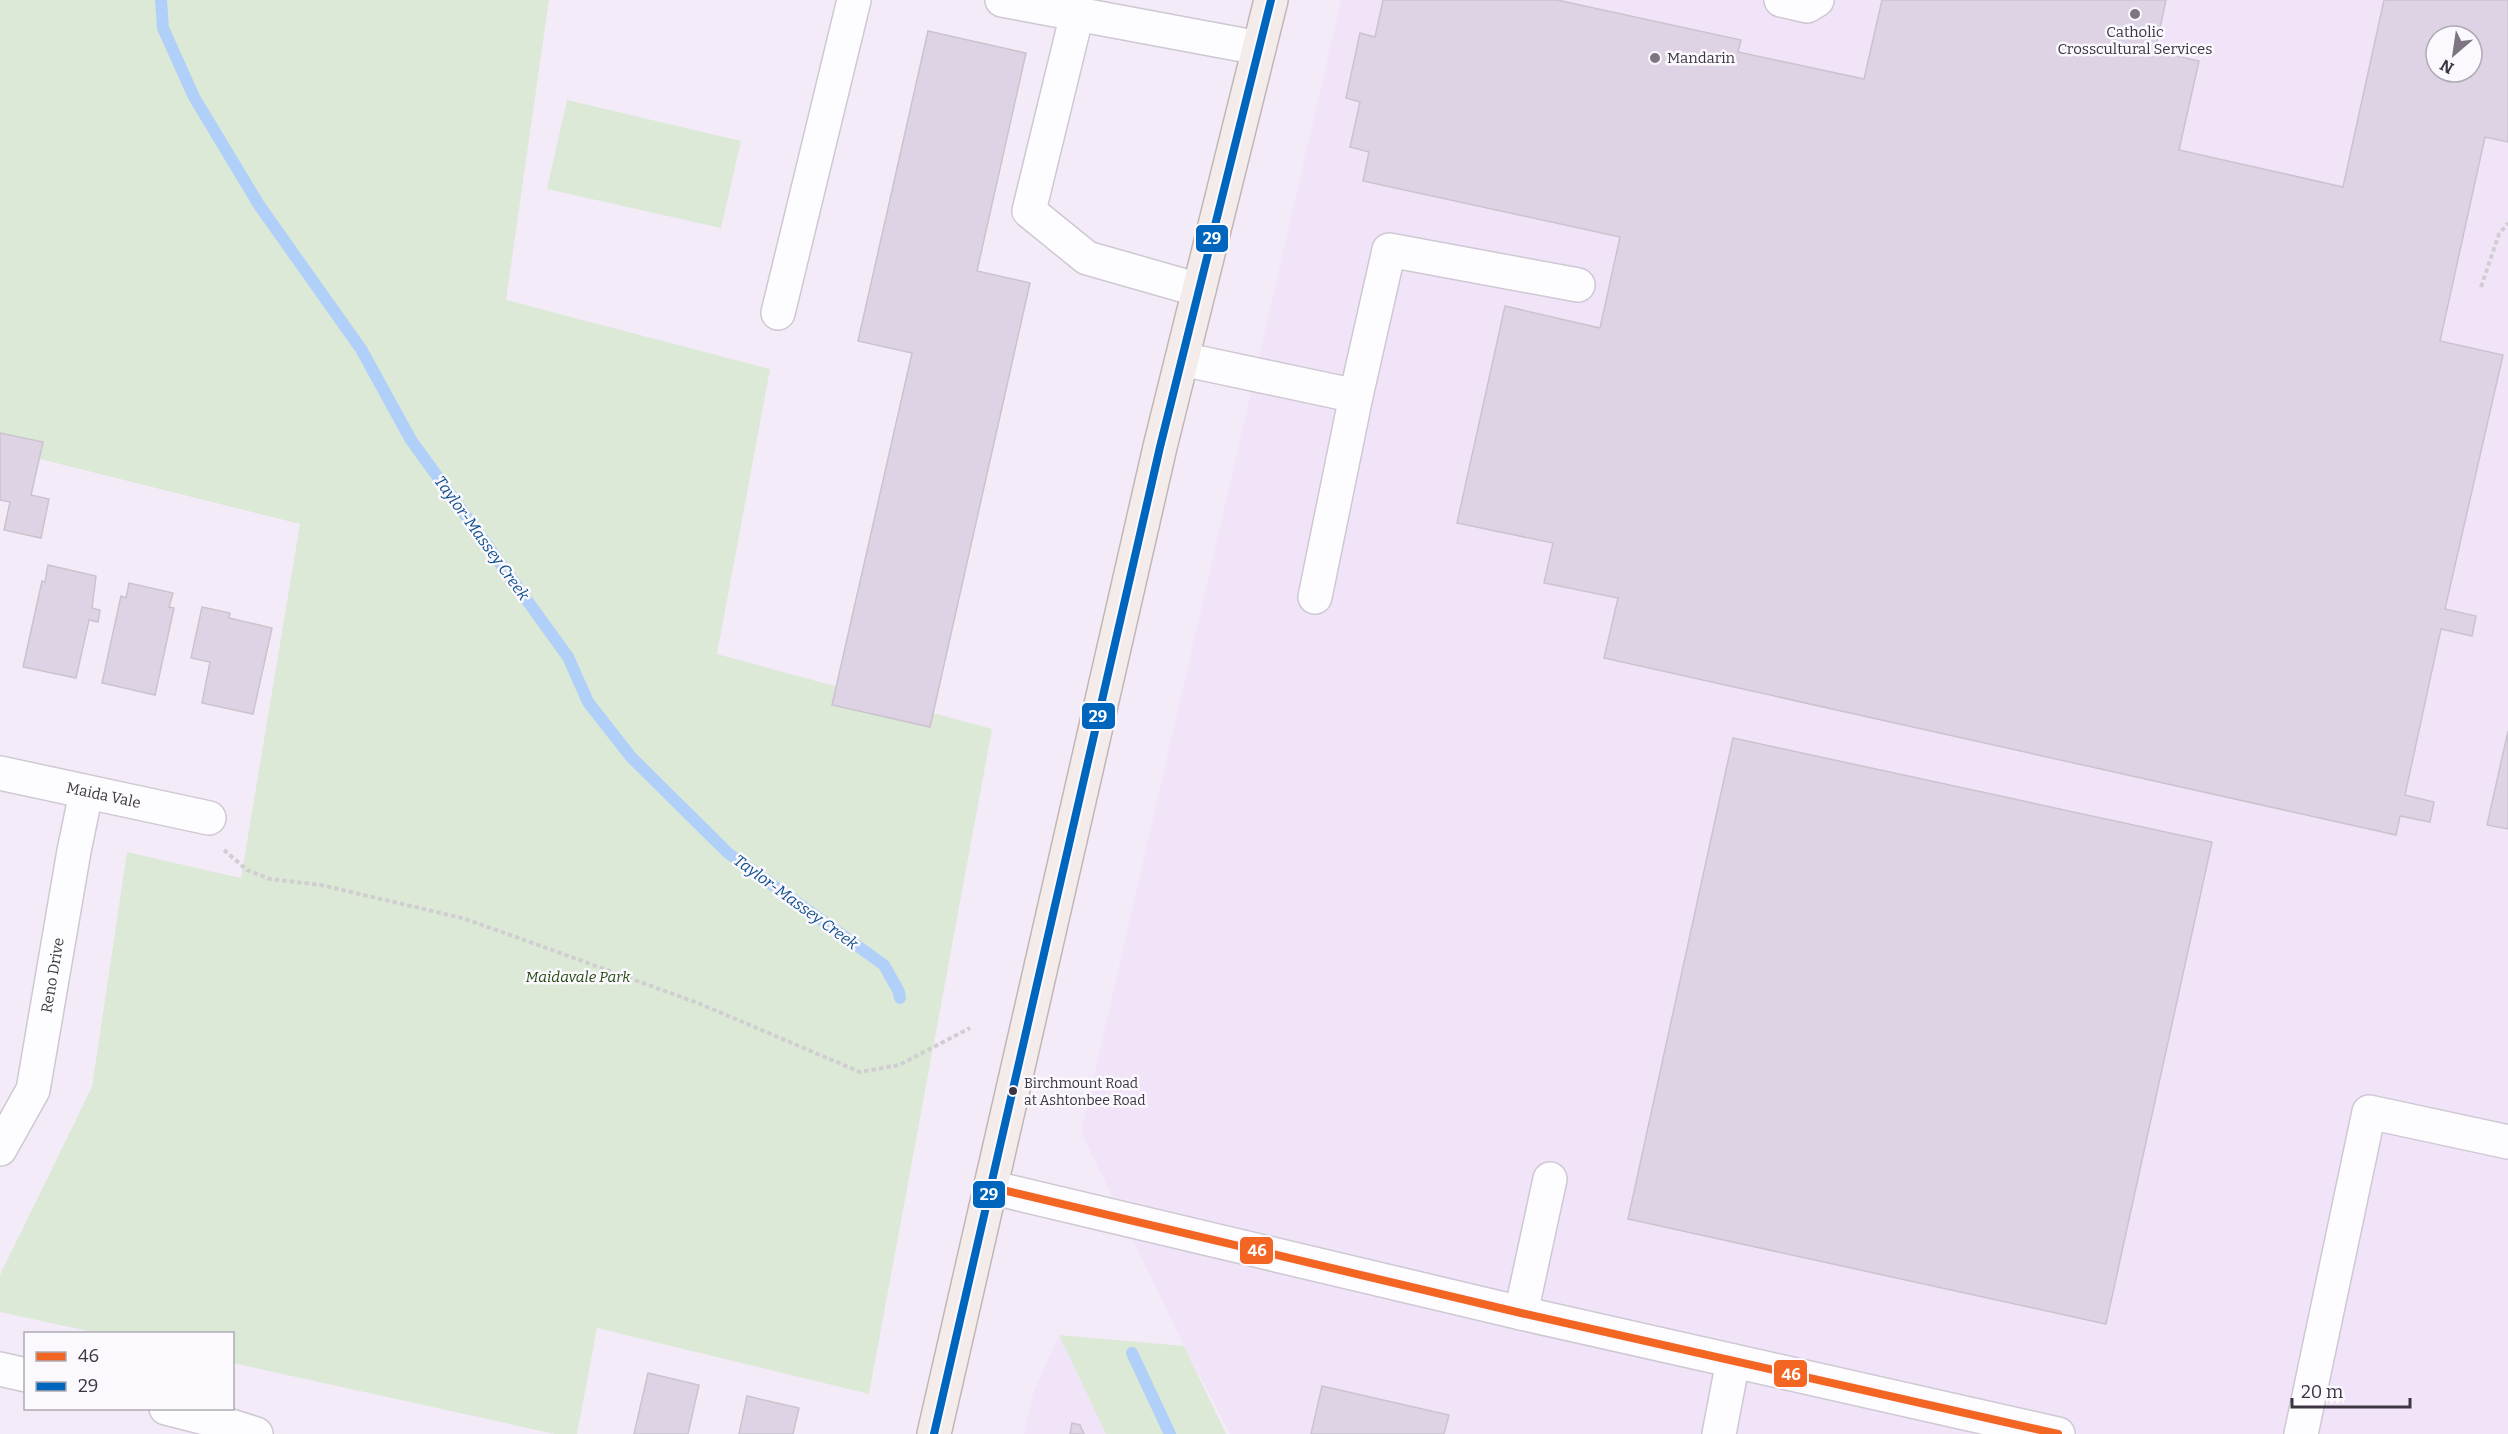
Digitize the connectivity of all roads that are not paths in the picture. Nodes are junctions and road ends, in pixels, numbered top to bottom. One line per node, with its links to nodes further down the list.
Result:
1 (854, 0): 10 (street)
2 (1002, 0): 6 (street)
3 (1271, 0): 7 (main road)
4 (1781, 0): 5 (street)
5 (1817, 0)
6 (1077, 14): 7 (street); 9 (street)
7 (1259, 48): 9 (main road)
8 (1578, 285): 12 (street)
9 (1199, 290): 11 (main road)
10 (778, 313)
11 (1182, 359): 12 (street); 20 (main road)
12 (1356, 396): 13 (street)
13 (1315, 597)
14 (0, 773): 15 (street, Maida Vale)
15 (86, 793): 16 (street, Maida Vale); 18 (street, Reno Drive)
16 (209, 818)
17 (2508, 1142): 30 (street)
18 (0, 1149)
19 (1550, 1179): 21 (street)
20 (990, 1187): 21 (street); 27 (main road)
21 (1521, 1313): 22 (street)
22 (1733, 1361): 28 (street); 29 (street)
23 (0, 1369): 24 (street)
24 (24, 1375)
25 (174, 1410): 26 (street)
26 (256, 1434)
27 (934, 1434)
28 (1719, 1434)
29 (2058, 1434)
30 (2301, 1434)

